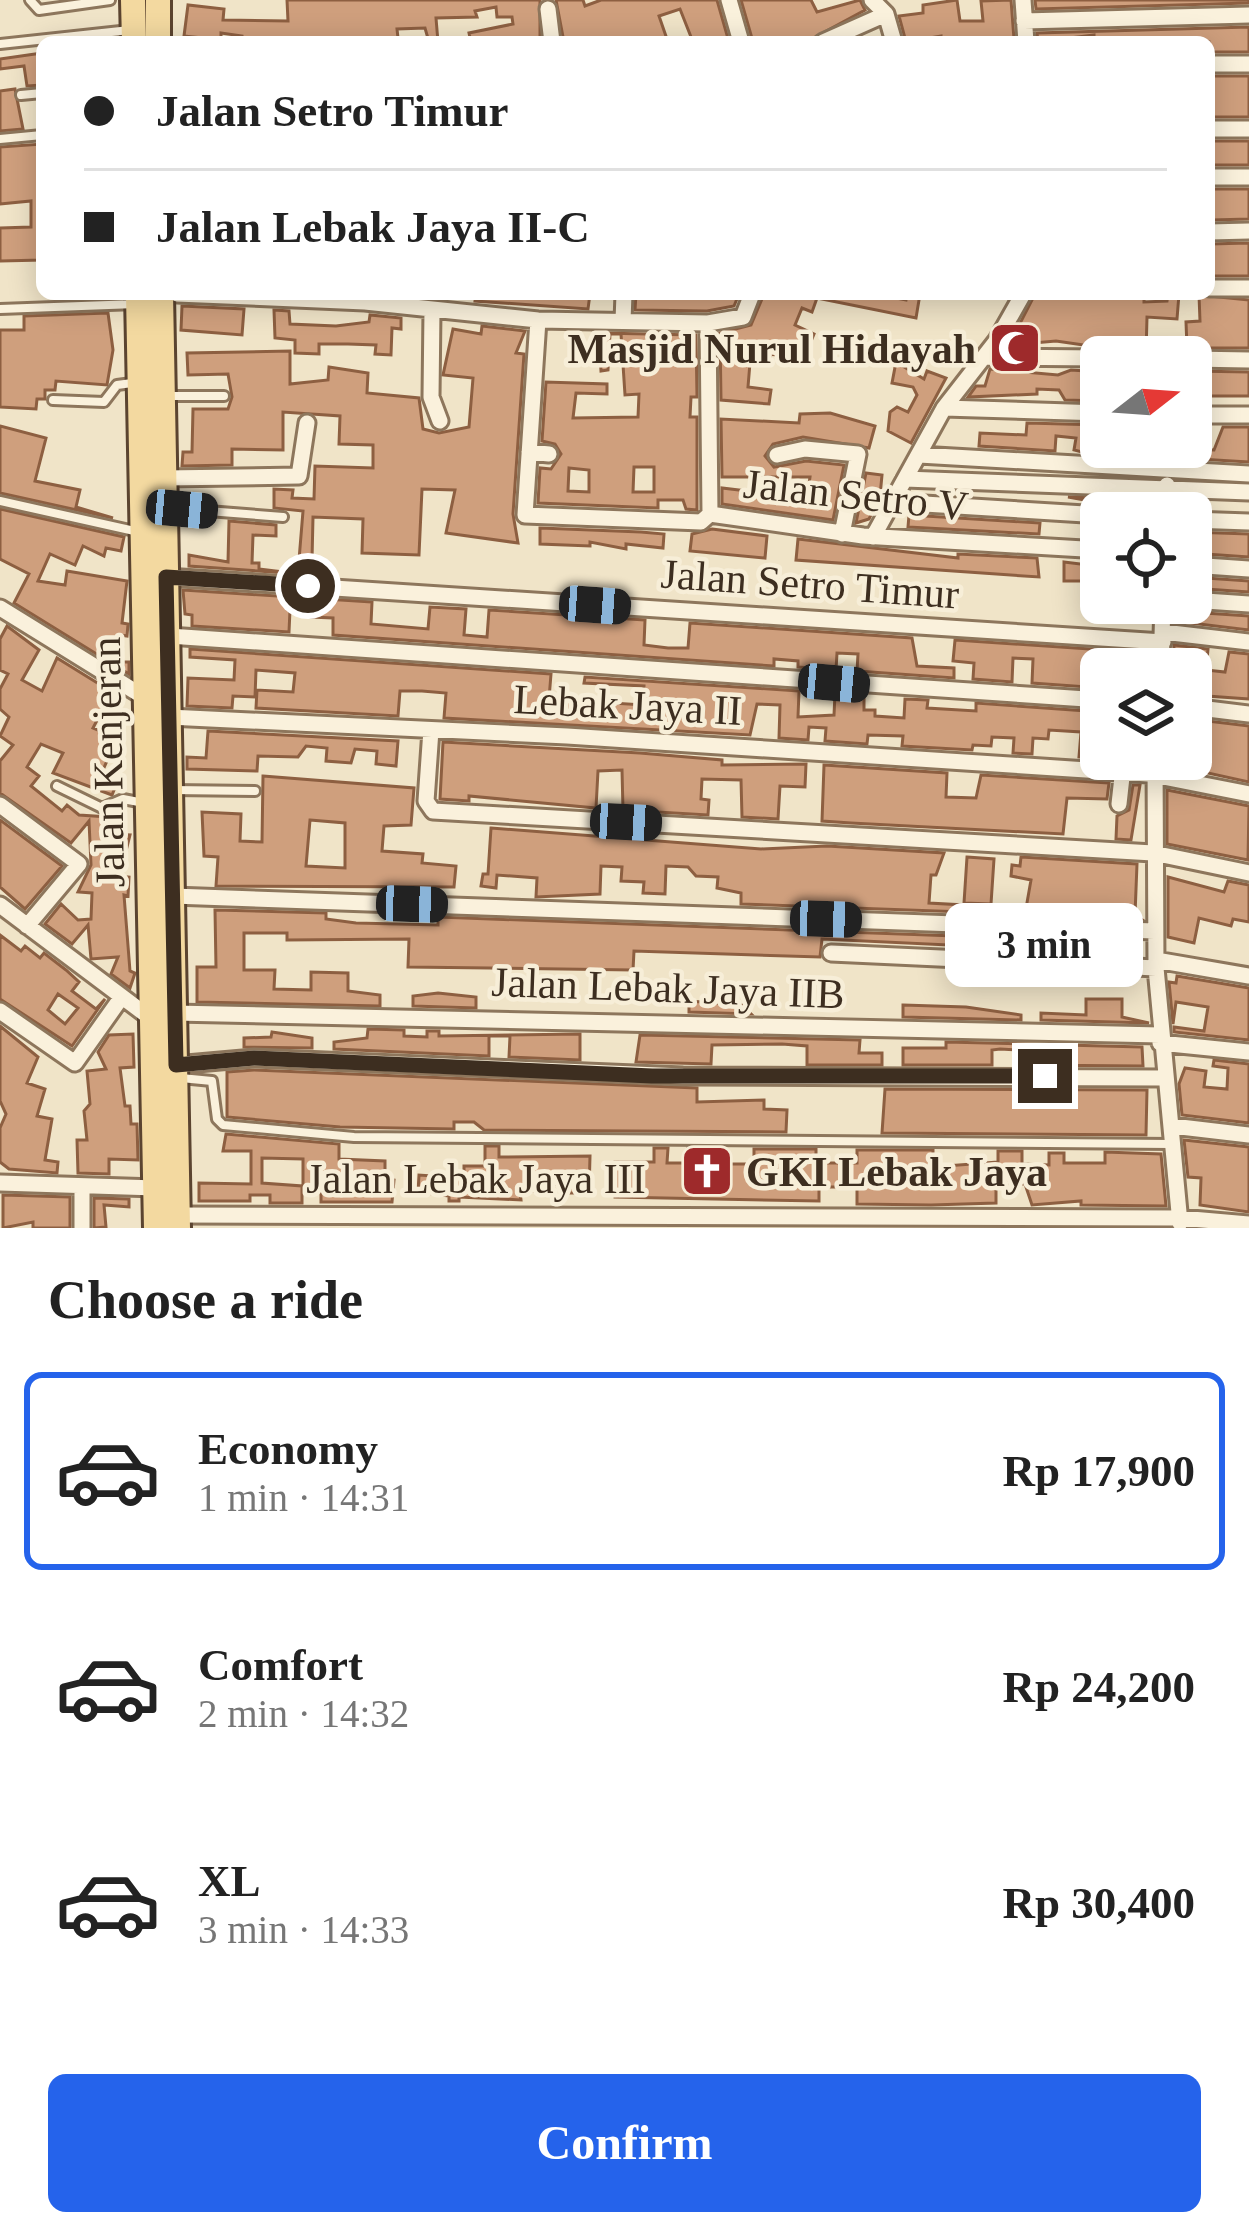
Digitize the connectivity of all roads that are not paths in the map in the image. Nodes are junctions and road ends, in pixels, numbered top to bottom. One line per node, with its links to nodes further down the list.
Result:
1 (30, 0): 2 (lane)
2 (110, 0)
3 (133, 0): 12 (main road)
4 (158, 0): 13 (main road)
5 (729, 0): 15 (street)
6 (872, 0): 9 (street)
7 (1023, 0): 11 (street)
8 (548, 9): 14 (street)
9 (886, 14): 16 (street); 17 (street)
10 (1249, 15): 11 (street)
11 (1024, 21): 18 (street)
12 (134, 36)
13 (158, 36)
14 (551, 36)
15 (739, 36)
16 (836, 36)
17 (892, 36)
18 (1025, 36)
19 (36, 42): 20 (lane)
20 (0, 44)
21 (1215, 64): 22 (street)
22 (1249, 64)
23 (36, 94): 24 (lane)
24 (22, 95)
25 (1215, 129): 26 (street)
26 (1249, 129)
27 (36, 136): 28 (lane)
28 (0, 139)
29 (1215, 177): 30 (street)
30 (1249, 177)
31 (1249, 231): 32 (street)
32 (1215, 232)
33 (1215, 287): 34 (street)
34 (1249, 288)
35 (110, 300): 43 (lane)
36 (146, 300): 51 (main road, Jalan Kenjeran)
37 (147, 300): 52 (main road, Jalan Kenjeran)
38 (356, 300): 42 (street)
39 (624, 300): 45 (street)
40 (749, 300): 46 (street)
41 (1019, 300): 47 (street)
42 (427, 304): 44 (street); 59 (street)
43 (0, 309)
44 (538, 320): 45 (street); 61 (street)
45 (623, 321): 46 (street)
46 (707, 323): 74 (street, Jalan Setro V)
47 (984, 357): 48 (street); 55 (street)
48 (1080, 358)
49 (1212, 359): 50 (street)
50 (1249, 360)
51 (140, 382): 54 (lane); 79 (main road, Jalan Kenjeran)
52 (163, 396): 53 (lane); 67 (main road, Jalan Kenjeran)
53 (224, 396)
54 (53, 400)
55 (944, 408): 56 (street); 64 (street)
56 (1080, 412)
57 (1249, 415): 58 (street)
58 (1212, 416)
59 (440, 421)
60 (307, 423): 67 (street)
61 (529, 452): 62 (street); 74 (street)
62 (549, 454)
63 (777, 455): 80 (street)
64 (919, 455): 65 (street); 68 (street)
65 (1168, 470): 66 (street); 69 (street)
66 (1249, 473)
67 (164, 478): 73 (main road, Jalan Kenjeran)
68 (905, 479): 69 (street); 72 (street)
69 (1166, 490): 70 (street)
70 (1249, 492)
71 (0, 500): 79 (lane)
72 (892, 502): 75 (street); 81 (street)
73 (165, 508): 76 (lane); 85 (main road, Jalan Kenjeran)
74 (710, 514): 80 (street, Jalan Setro V)
75 (1080, 514)
76 (283, 517)
77 (1212, 521): 78 (street)
78 (1249, 522)
79 (142, 532): 94 (main road, Jalan Kenjeran)
80 (842, 534): 81 (street, Jalan Setro V)
81 (873, 537): 82 (street, Jalan Setro V)
82 (1080, 549)
83 (1212, 567): 84 (street)
84 (1249, 568)
85 (166, 577): 90 (main road, Jalan Kenjeran); 91 (street, Jalan Setro Timur)
86 (1212, 601): 87 (street)
87 (1249, 604)
88 (2, 614): 94 (street)
89 (1163, 624): 91 (street)
90 (169, 636): 95 (street); 98 (main road, Jalan Kenjeran)
91 (1163, 637): 92 (street, Jalan Setro Timur); 93 (street)
92 (1249, 643)
93 (1162, 648)
94 (144, 697): 108 (main road, Jalan Kenjeran)
95 (1080, 699)
96 (1212, 710): 97 (street)
97 (1249, 714)
98 (169, 717): 99 (street, Lebak Jaya II); 105 (main road, Jalan Kenjeran)
99 (431, 730): 100 (street, Lebak Jaya II); 111 (street)
100 (1080, 763)
101 (1122, 780): 110 (street)
102 (1155, 780): 111 (street)
103 (1202, 780): 107 (street, Lebak Jaya II)
104 (57, 786): 108 (lane)
105 (171, 790): 106 (lane); 113 (main road, Jalan Kenjeran)
106 (255, 791)
107 (1249, 794)
108 (147, 803): 122 (main road, Jalan Kenjeran)
109 (0, 805): 115 (street)
110 (1119, 805)
111 (1153, 853): 112 (street); 116 (street)
112 (1249, 873)
113 (173, 896): 116 (street); 122 (main road, Jalan Kenjeran)
114 (0, 905): 115 (street)
115 (27, 926): 120 (street)
116 (1154, 931): 118 (street)
117 (831, 953): 118 (street)
118 (1156, 964): 119 (street); 123 (street)
119 (1249, 976)
120 (121, 998): 121 (street); 122 (street)
121 (0, 1011)
122 (164, 1016): 123 (street, Jalan Lebak Jaya IIB); 125 (main road, Jalan Kenjeran); 132 (main road, Jalan Kenjeran)
123 (1160, 1039): 124 (street, Jalan Lebak Jaya IIB); 126 (street)
124 (1249, 1052)
125 (176, 1072): 126 (street); 129 (lane); 134 (main road, Jalan Kenjeran)
126 (1164, 1078): 127 (street)
127 (1172, 1126): 128 (street); 129 (street)
128 (1249, 1136)
129 (1173, 1144): 133 (street)
130 (0, 1184): 131 (street)
131 (82, 1186): 132 (street); 136 (street)
132 (156, 1188): 134 (main road, Jalan Kenjeran)
133 (1180, 1223): 134 (street, Jalan Lebak Jaya III); 135 (street, Jalan Lebak Jaya III)
134 (171, 1224)
135 (1249, 1224)
136 (82, 1228)

